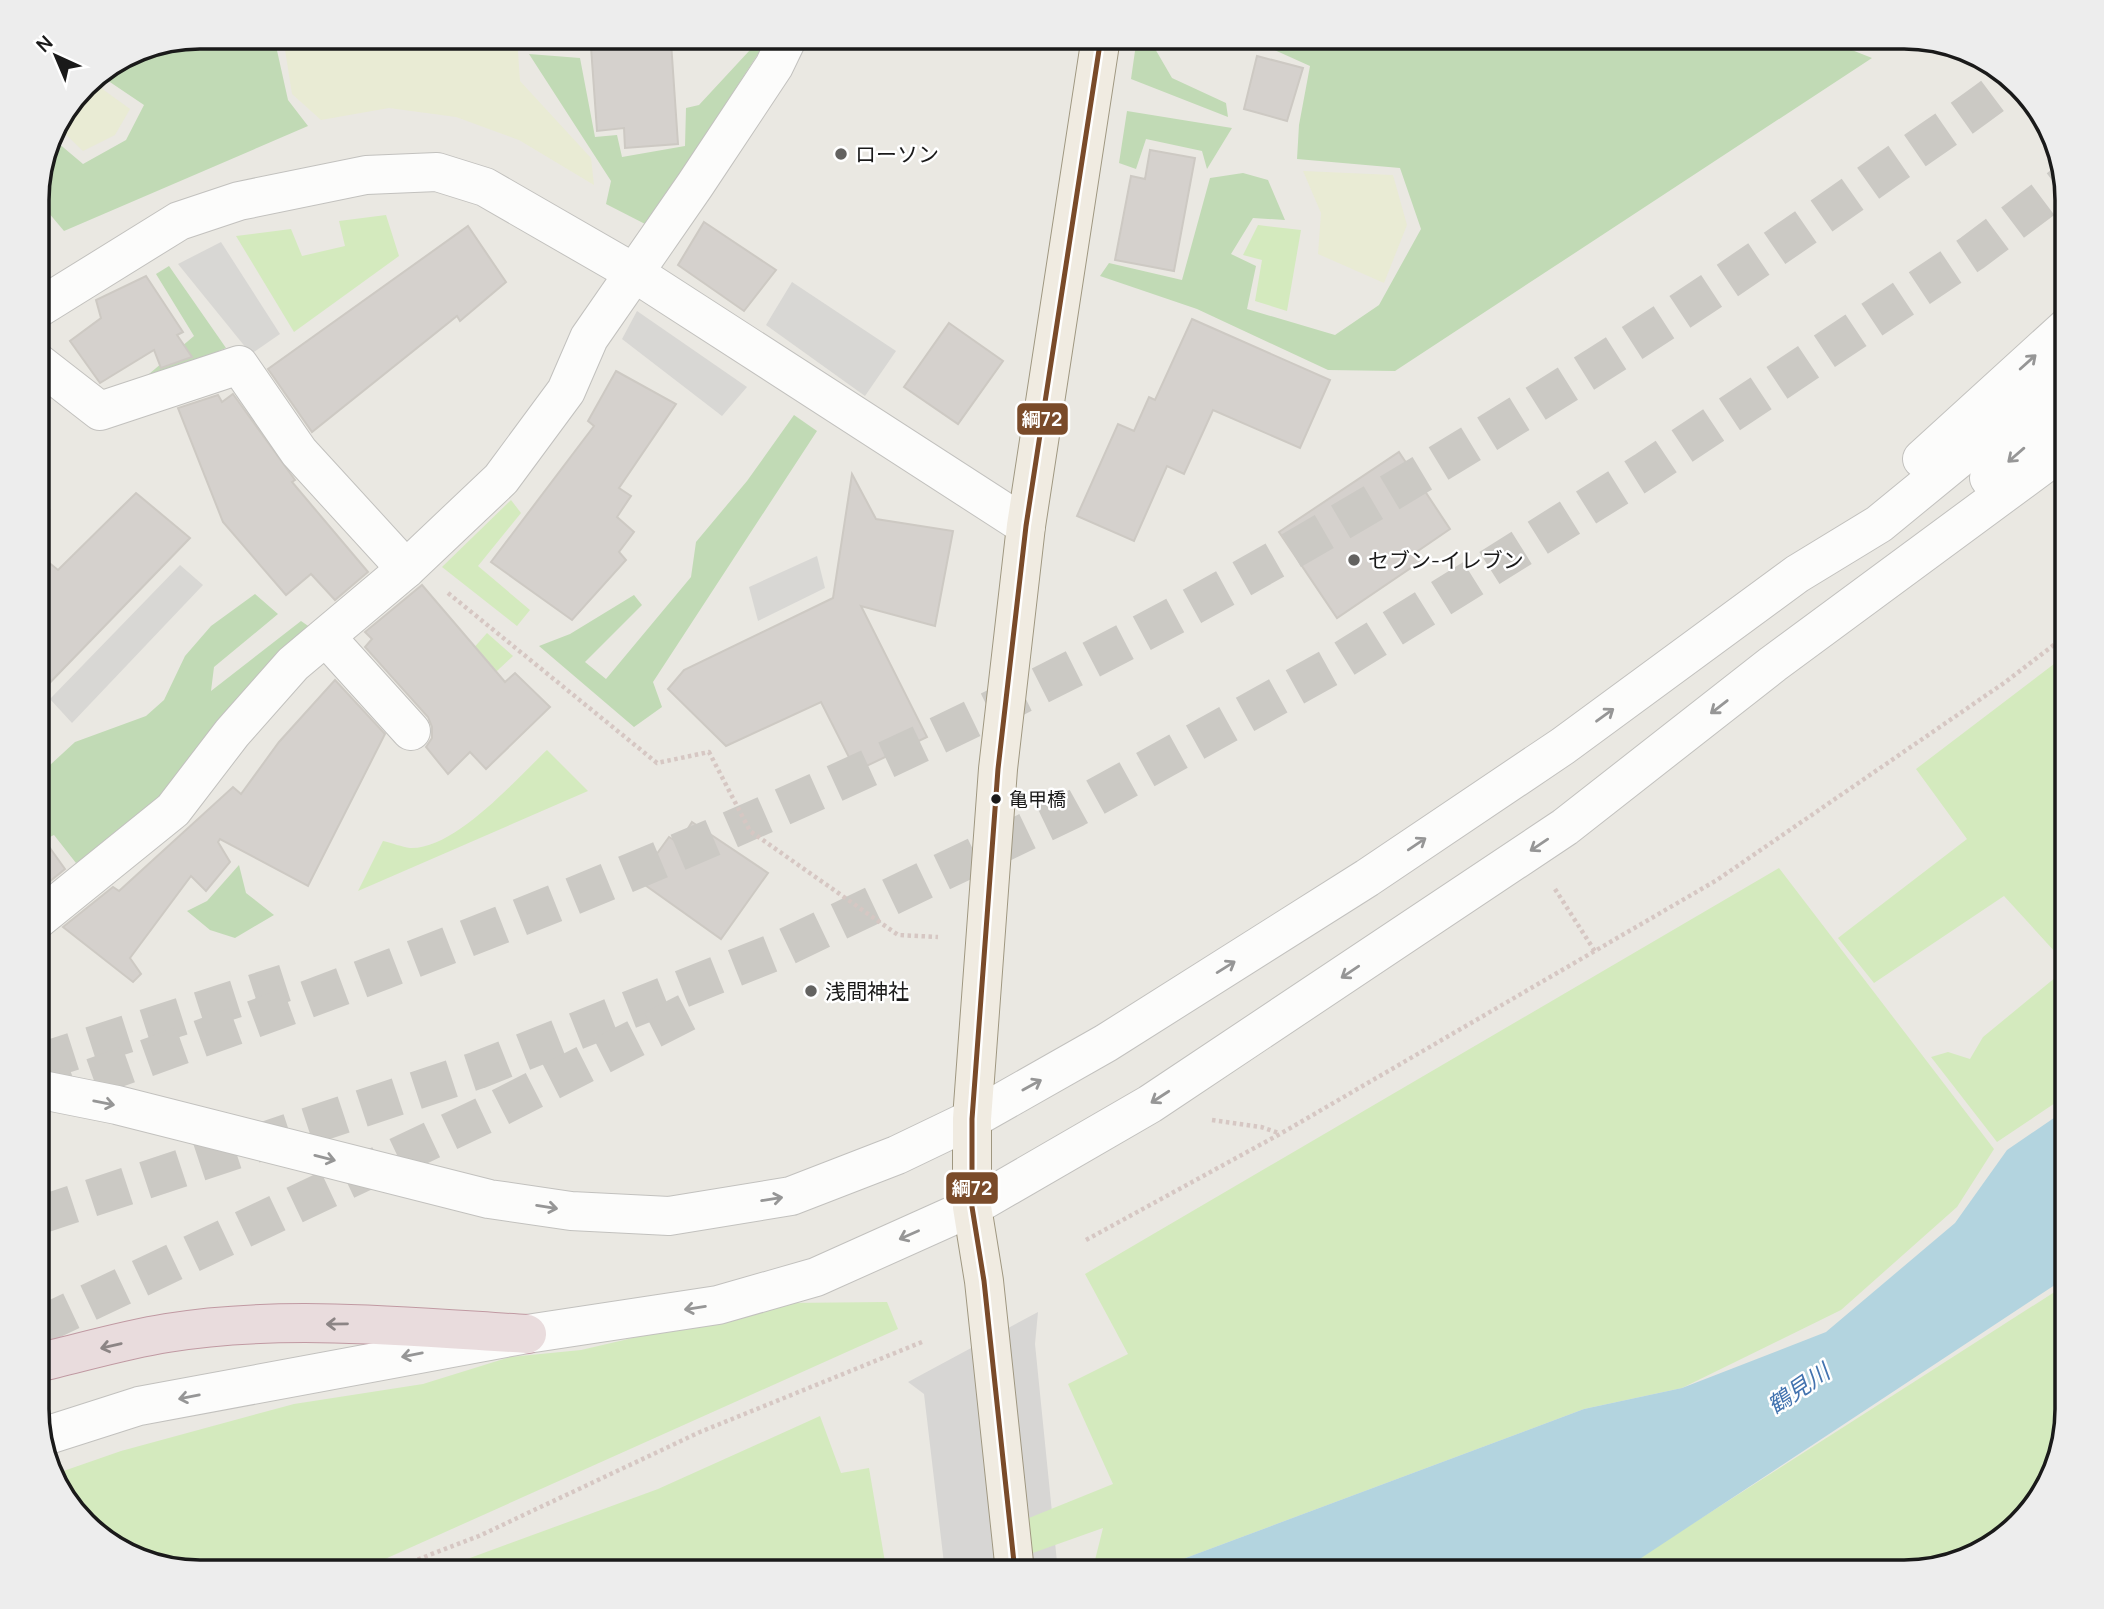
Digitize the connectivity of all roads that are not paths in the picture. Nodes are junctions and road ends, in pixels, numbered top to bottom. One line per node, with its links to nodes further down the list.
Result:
1 (782, 49): 3 (street)
2 (1099, 49): 10 (main road)
3 (636, 274): 4 (street); 10 (street); 11 (street)
4 (49, 302)
5 (2055, 338): 12 (street, one-way to 5)
6 (49, 371): 11 (street)
7 (2055, 380): 12 (street)
8 (2055, 420): 14 (street, one-way to 14)
9 (2055, 456): 14 (street)
10 (1026, 526): 18 (main road)
11 (409, 566): 13 (street)
12 (1797, 574): 18 (street, one-way to 12)
13 (326, 637): 15 (street); 16 (street)
14 (1773, 664): 19 (street, one-way to 19)
15 (411, 731)
16 (49, 910)
17 (49, 1092): 18 (street, one-way to 18)
18 (972, 1119): 19 (main road)
19 (972, 1207): 20 (street, one-way to 20); 23 (main road)
20 (527, 1334): 21 (highway, one-way to 21); 22 (street, one-way to 22)
21 (49, 1360)
22 (51, 1434)
23 (1014, 1560)

